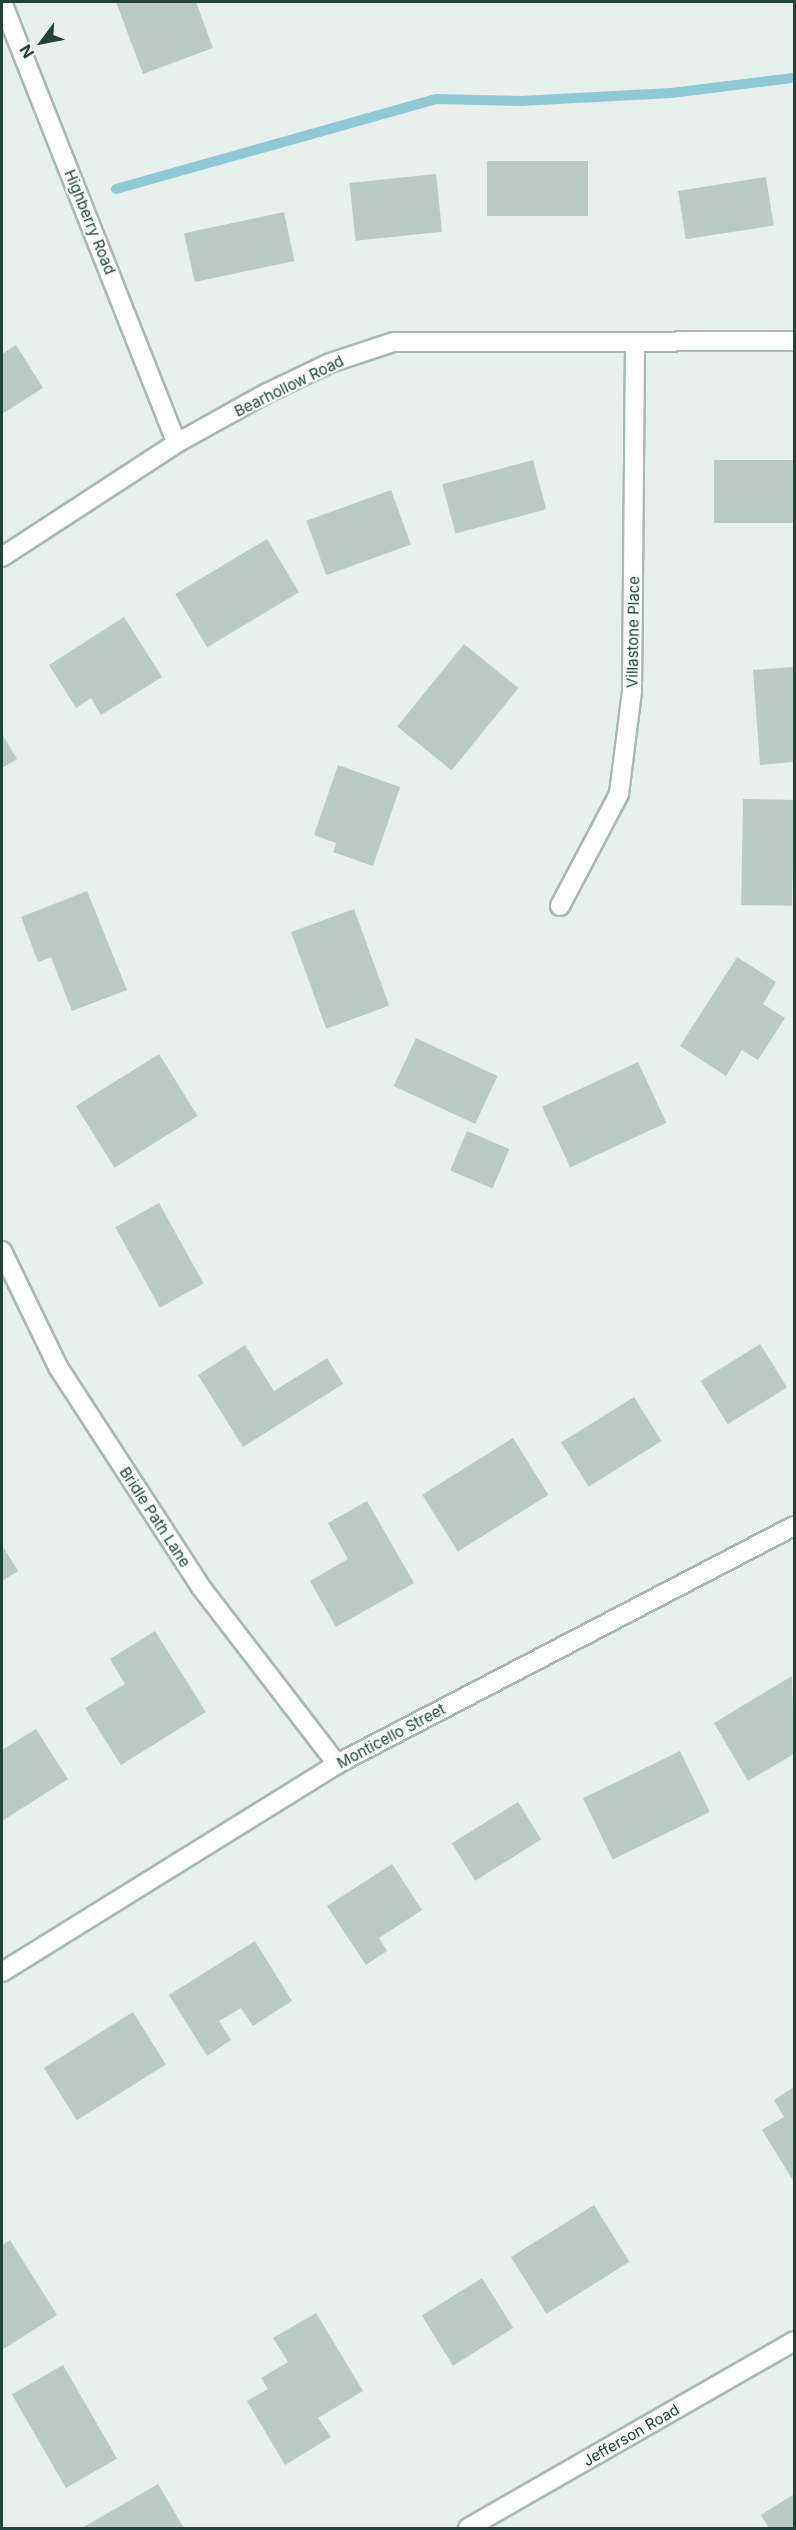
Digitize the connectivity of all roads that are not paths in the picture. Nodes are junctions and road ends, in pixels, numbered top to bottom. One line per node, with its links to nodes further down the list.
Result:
1 (2, 2): 4 (street, Highberry Road)
2 (795, 341): 3 (street, Bearhollow Road)
3 (635, 343): 4 (street, Bearhollow Road); 6 (street, Villastone Place)
4 (177, 443): 5 (street, Bearhollow Road)
5 (2, 557)
6 (560, 906)
7 (2, 1251): 9 (street, Bridle Path Lane)
8 (795, 1526): 9 (street, Monticello Street)
9 (337, 1764): 10 (street, Monticello Street)
10 (2, 1972)
11 (795, 2341): 12 (street, Jefferson Road)
12 (468, 2529)

